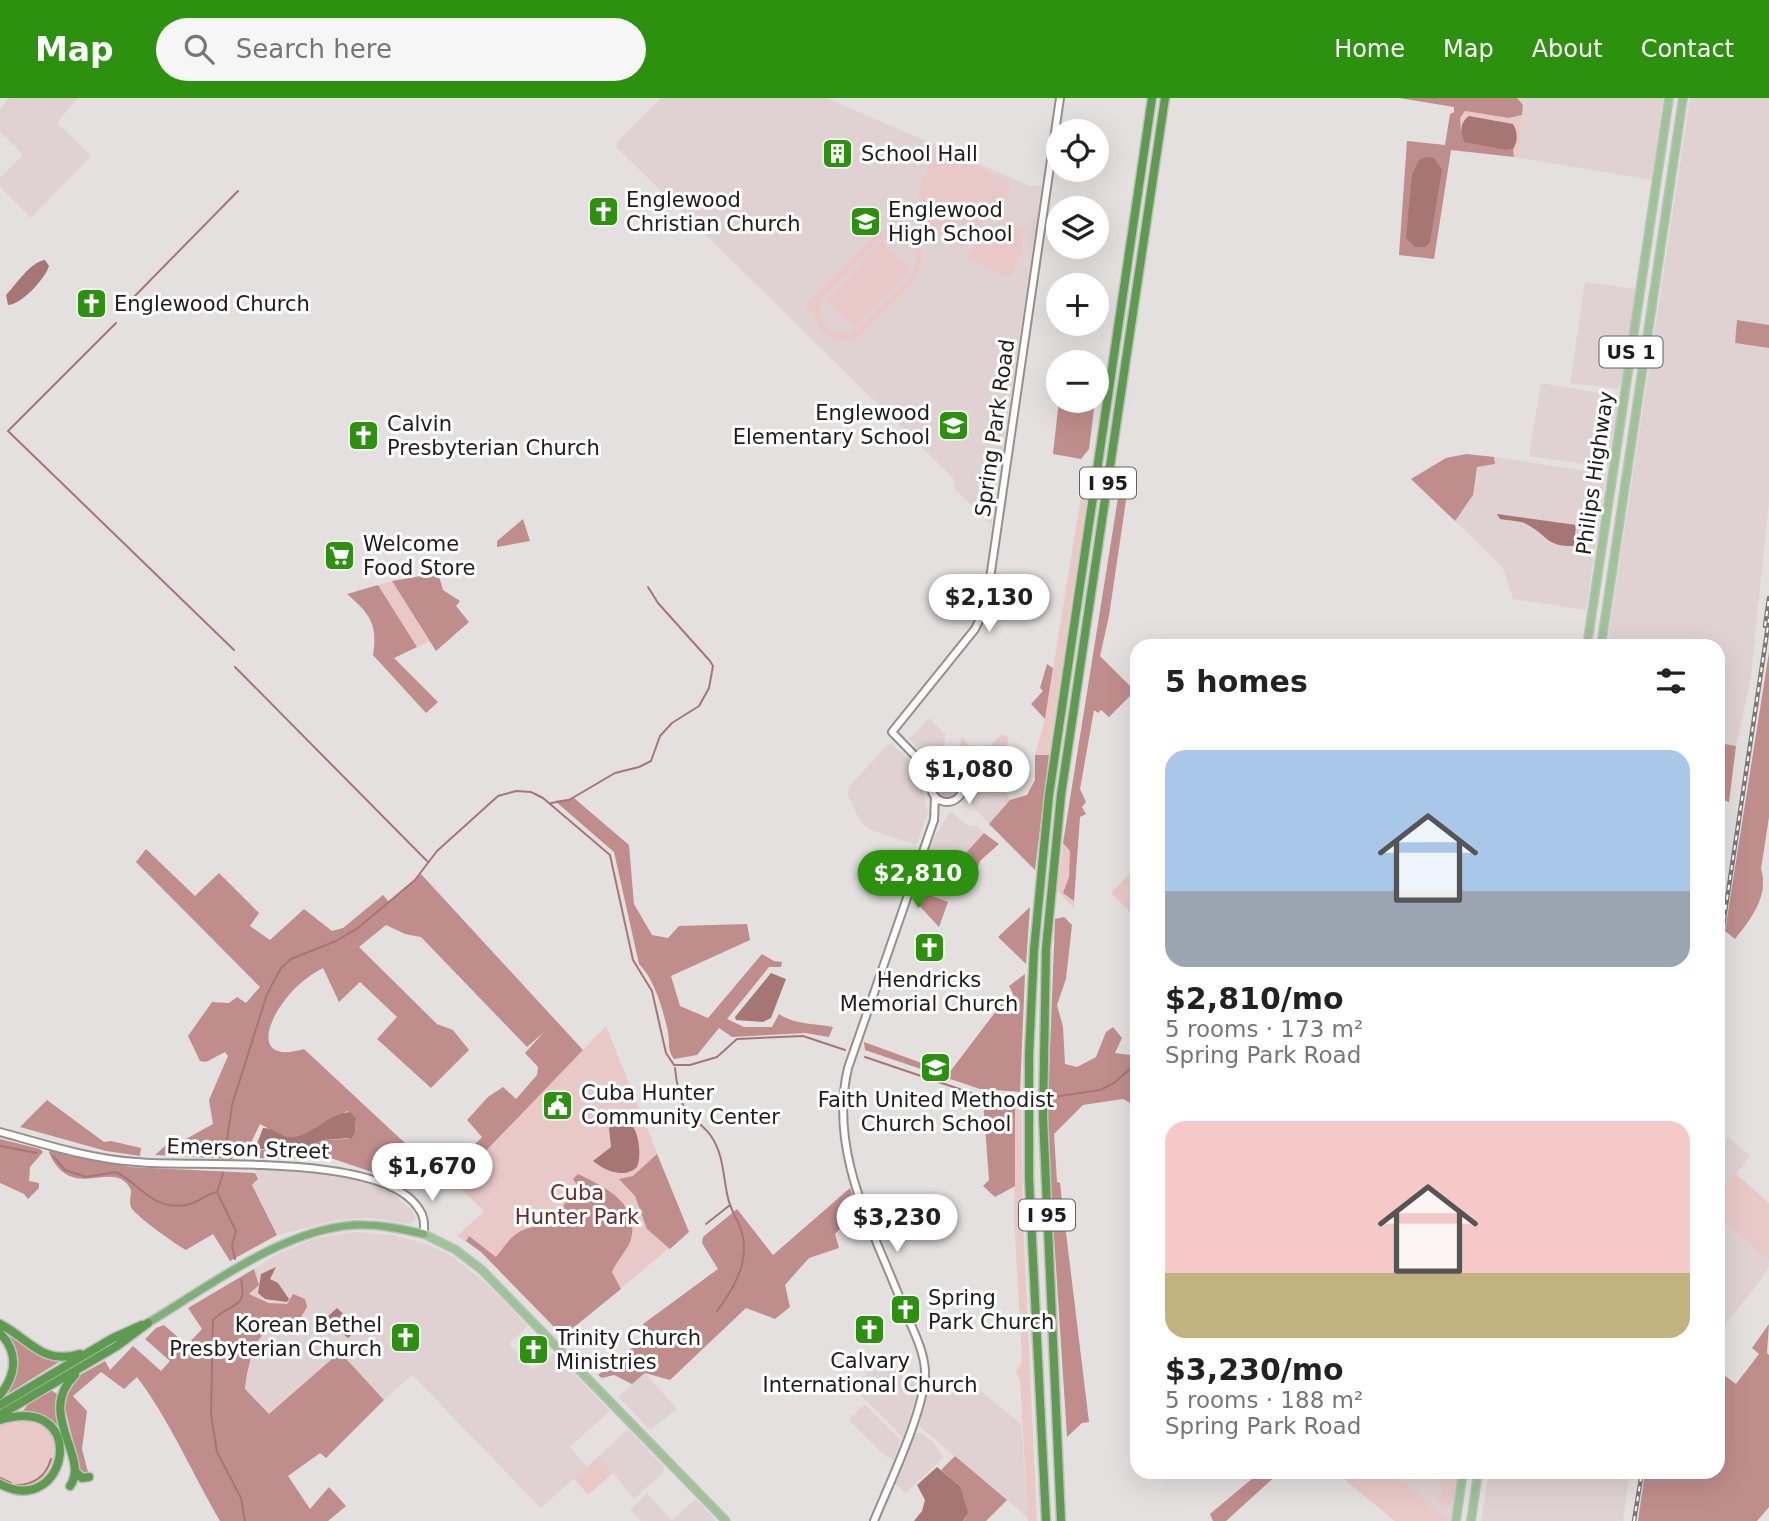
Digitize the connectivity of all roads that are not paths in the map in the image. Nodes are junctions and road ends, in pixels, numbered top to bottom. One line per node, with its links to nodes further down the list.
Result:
1 (1060, 98): 8 (main road, Spring Park Road)
2 (1153, 98): 33 (highway, I 95)
3 (1165, 98): 30 (highway, I 95)
4 (1668, 98): 6 (main road, Philips Highway / US 1)
5 (1682, 98): 7 (main road, Philips Highway / US 1)
6 (1588, 639)
7 (1602, 639)
8 (920, 761): 9 (main road); 10 (main road)
9 (939, 772): 10 (main road); 12 (main road)
10 (932, 779): 11 (main road)
11 (935, 797): 12 (main road); 13 (main road)
12 (945, 803): 13 (main road)
13 (934, 820): 32 (main road)
14 (0, 1132): 15 (main road, Emerson Street)
15 (424, 1234): 16 (highway); 31 (main road)
16 (148, 1323): 19 (highway); 20 (highway)
17 (0, 1324): 19 (highway)
18 (0, 1334): 21 (highway)
19 (96, 1348): 22 (highway)
20 (88, 1363): 23 (highway); 24 (highway)
21 (0, 1395)
22 (0, 1405)
23 (0, 1418): 28 (highway)
24 (76, 1472): 25 (highway); 29 (highway)
25 (89, 1477)
26 (1462, 1479): 34 (main road)
27 (1477, 1479): 35 (main road)
28 (0, 1484)
29 (70, 1486)
30 (1061, 1519)
31 (726, 1521)
32 (874, 1521)
33 (1046, 1521)
34 (1456, 1521)
35 (1471, 1521)

